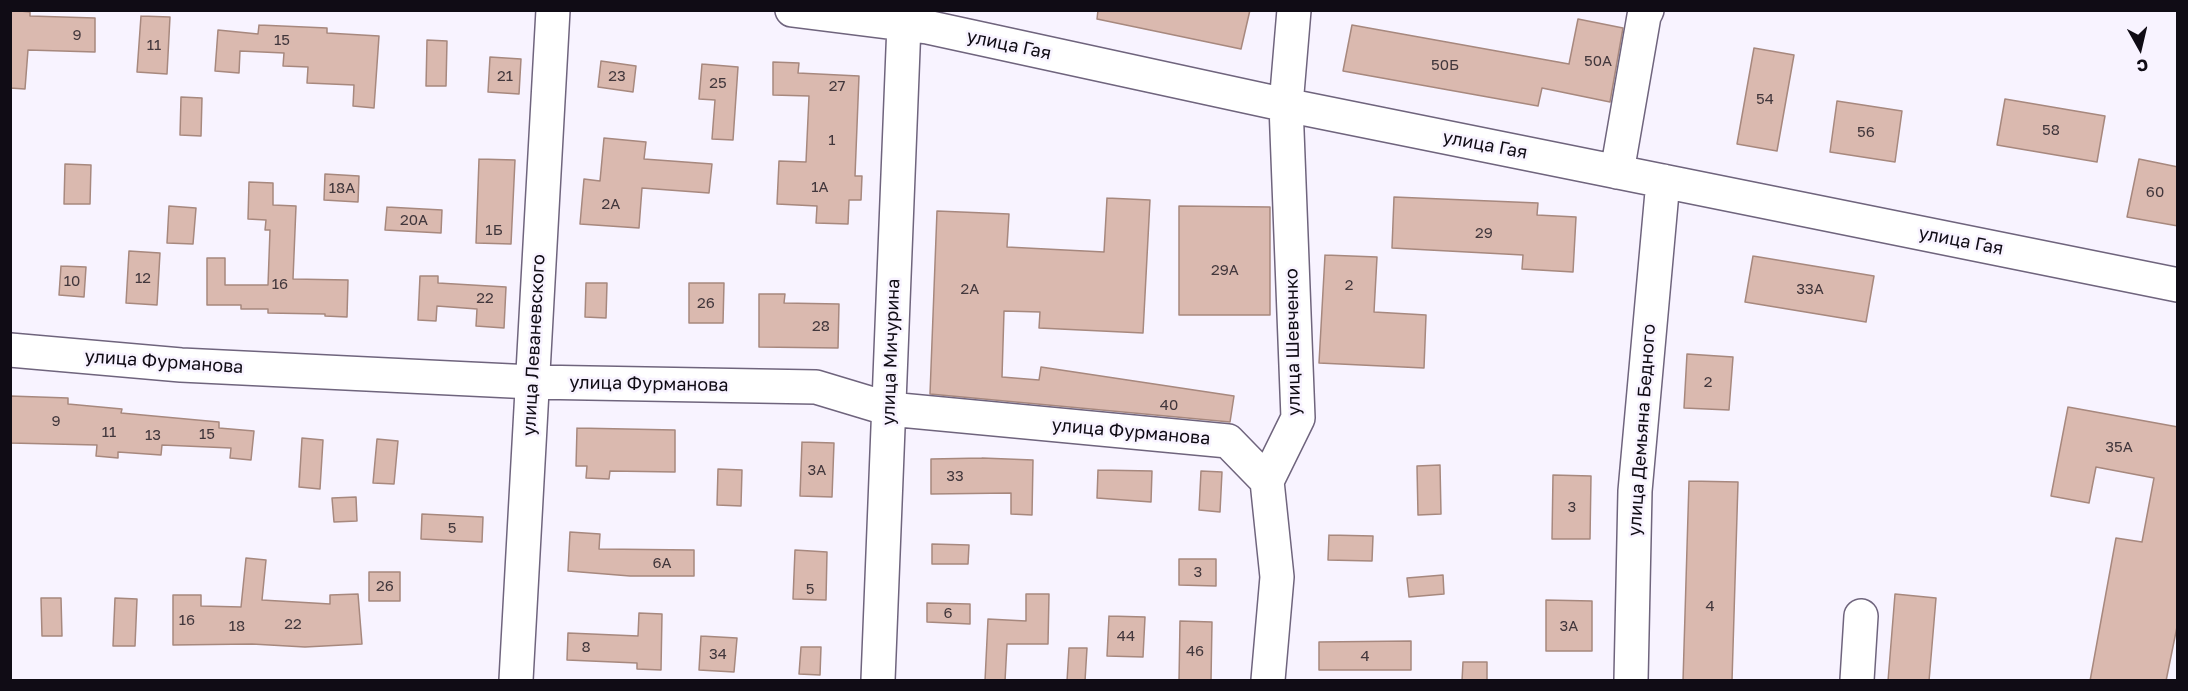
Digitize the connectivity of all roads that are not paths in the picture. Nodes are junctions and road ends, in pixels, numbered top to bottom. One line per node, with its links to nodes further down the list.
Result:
1 (553, 10): 11 (street, улица Леваневского)
2 (792, 10): 5 (street, улица Гая)
3 (1294, 10): 6 (street, улица Шевченко)
4 (1647, 10): 7 (street)
5 (904, 24): 6 (street, улица Гая); 12 (street, улица Мичурина)
6 (1287, 105): 7 (street, улица Гая); 13 (street, улица Шевченко)
7 (1617, 172): 8 (street, улица Гая)
8 (1662, 181): 9 (street, улица Гая); 18 (street, улица Демьяна Бедного)
9 (2178, 285)
10 (10, 350): 11 (street, улица Фурманова)
11 (532, 382): 12 (street, улица Фурманова); 15 (street, улица Леваневского)
12 (889, 409): 13 (street, улица Фурманова); 16 (street, улица Мичурина)
13 (1267, 481): 17 (street)
14 (1861, 616): 19 (street)
15 (516, 681)
16 (878, 681)
17 (1268, 681)
18 (1631, 681)
19 (1857, 681)

